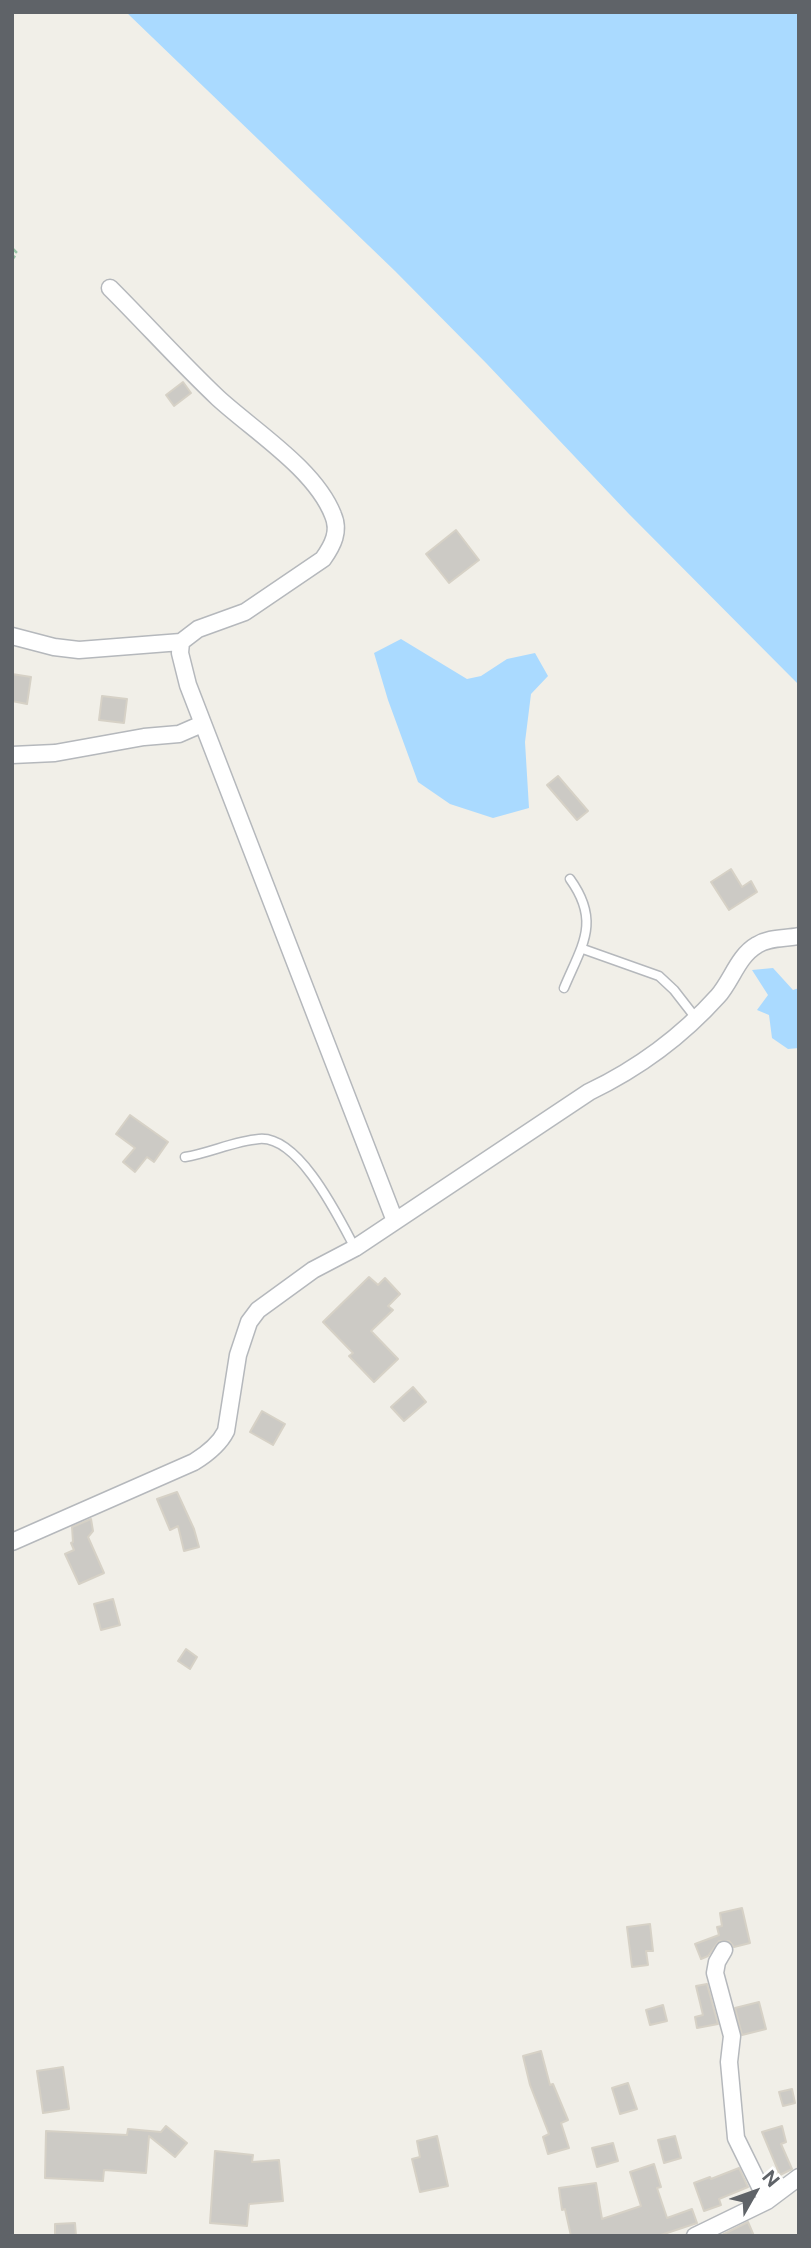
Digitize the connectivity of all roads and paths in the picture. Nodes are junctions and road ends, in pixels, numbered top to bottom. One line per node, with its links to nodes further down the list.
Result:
1 (12, 248): 2 (path)
2 (12, 260)
3 (110, 288): 5 (street)
4 (12, 636): 5 (street)
5 (181, 642): 6 (street)
6 (202, 724): 7 (street); 14 (street)
7 (12, 755)
8 (570, 879): 10 (lane)
9 (799, 936): 12 (street)
10 (583, 949): 11 (lane); 12 (lane)
11 (564, 988)
12 (695, 1017): 14 (street)
13 (185, 1157): 15 (lane)
14 (395, 1221): 15 (street)
15 (355, 1248): 16 (street)
16 (12, 1542)
17 (724, 1950): 19 (street)
18 (799, 2177): 19 (street)
19 (766, 2201): 20 (street)
20 (695, 2236)

